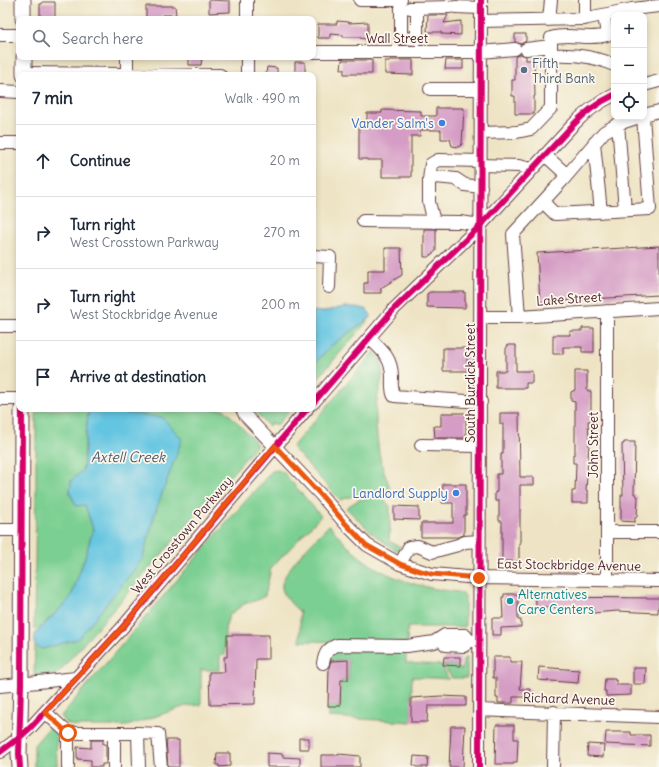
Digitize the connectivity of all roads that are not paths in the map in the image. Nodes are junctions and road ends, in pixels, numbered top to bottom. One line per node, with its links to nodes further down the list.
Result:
1 (23, 0): 11 (main road)
2 (247, 0): 12 (street)
3 (360, 0): 6 (street)
4 (551, 0): 14 (street)
5 (585, 0): 13 (street)
6 (401, 3): 9 (street); 9 (street)
7 (481, 4): 9 (street); 15 (street, South Burdick Street)
8 (659, 6): 10 (street)
9 (417, 8)
10 (604, 15): 13 (street); 18 (street)
11 (24, 16)
12 (247, 16)
13 (585, 19): 14 (street)
14 (549, 20): 15 (street)
15 (481, 21): 20 (street, South Burdick Street)
16 (0, 35): 17 (street)
17 (16, 35)
18 (551, 50): 20 (street, Wall Street); 24 (street, Wall Street); 40 (street)
19 (316, 52): 20 (street, Wall Street)
20 (480, 52): 31 (street, South Burdick Street)
21 (24, 60): 25 (main road)
22 (127, 60): 26 (street)
23 (247, 60): 27 (street)
24 (611, 64)
25 (24, 72)
26 (127, 72)
27 (247, 72)
28 (659, 81): 29 (street)
29 (647, 84)
30 (430, 89): 31 (street)
31 (481, 89): 40 (street, South Burdick Street)
32 (0, 91): 33 (street)
33 (16, 92)
34 (611, 96): 44 (street)
35 (659, 111): 36 (street)
36 (647, 115)
37 (630, 120): 39 (street)
38 (644, 120): 51 (street)
39 (618, 124): 43 (street); 51 (street)
40 (481, 133): 45 (street, South Burdick Street)
41 (0, 143): 42 (street)
42 (16, 143)
43 (594, 143): 47 (street); 52 (street)
44 (545, 155): 46 (street); 47 (street)
45 (481, 163): 46 (street); 48 (street); 49 (street, South Burdick Street)
46 (532, 169): 55 (street)
47 (567, 175): 50 (street)
48 (429, 180): 49 (street); 54 (street)
49 (481, 187): 55 (street, South Burdick Street)
50 (543, 202): 52 (street); 61 (street)
51 (625, 210): 52 (street)
52 (601, 212)
53 (363, 221): 54 (street)
54 (434, 222): 55 (street)
55 (481, 225): 60 (street, South Burdick Street); 64 (street)
56 (316, 256): 57 (street)
57 (329, 287)
58 (659, 308): 59 (street, Lake Street)
59 (607, 311): 61 (street, Lake Street); 77 (street, John Street)
60 (481, 317): 61 (street, Lake Street); 68 (street, South Burdick Street)
61 (519, 317)
62 (0, 326): 63 (street)
63 (16, 326)
64 (369, 338): 67 (street); 68 (street)
65 (0, 399): 66 (street)
66 (16, 399)
67 (316, 400)
68 (481, 402): 74 (street, South Burdick Street)
69 (22, 412): 76 (main road)
70 (241, 412): 73 (street, East Stockbridge Avenue)
71 (304, 412): 73 (street, West Crosstown Parkway)
72 (421, 445): 74 (street)
73 (275, 446): 81 (street, East Stockbridge Avenue); 88 (street, West Crosstown Parkway)
74 (480, 446): 79 (street, South Burdick Street)
75 (0, 530): 76 (street)
76 (21, 530): 89 (main road)
77 (608, 532): 78 (street); 84 (street, John Street)
78 (659, 532)
79 (480, 540): 80 (street); 83 (street, South Burdick Street)
80 (432, 552): 81 (street); 82 (street)
81 (400, 564): 82 (street, East Stockbridge Avenue)
82 (432, 574): 83 (street, East Stockbridge Avenue)
83 (479, 578): 84 (street, East Stockbridge Avenue); 86 (street, South Burdick Street)
84 (607, 580): 85 (street, East Stockbridge Avenue)
85 (659, 581)
86 (474, 641): 87 (street); 91 (street, South Burdick Street)
87 (323, 662)
88 (76, 678): 89 (street); 92 (street, West Crosstown Parkway)
89 (21, 684): 90 (street); 98 (main road)
90 (0, 686)
91 (479, 710): 93 (street, Richard Avenue); 105 (street, South Burdick Street)
92 (45, 712): 95 (street); 98 (street, West Crosstown Parkway)
93 (554, 712): 94 (street, Richard Avenue); 106 (street)
94 (659, 717)
95 (68, 733): 96 (street); 101 (street)
96 (114, 733): 97 (street); 102 (street)
97 (138, 733): 103 (street); 104 (street)
98 (20, 737): 99 (street, West Crosstown Parkway); 100 (main road)
99 (0, 752)
100 (20, 767)
101 (68, 767)
102 (114, 767)
103 (139, 767)
104 (161, 767)
105 (479, 767)
106 (553, 767)

